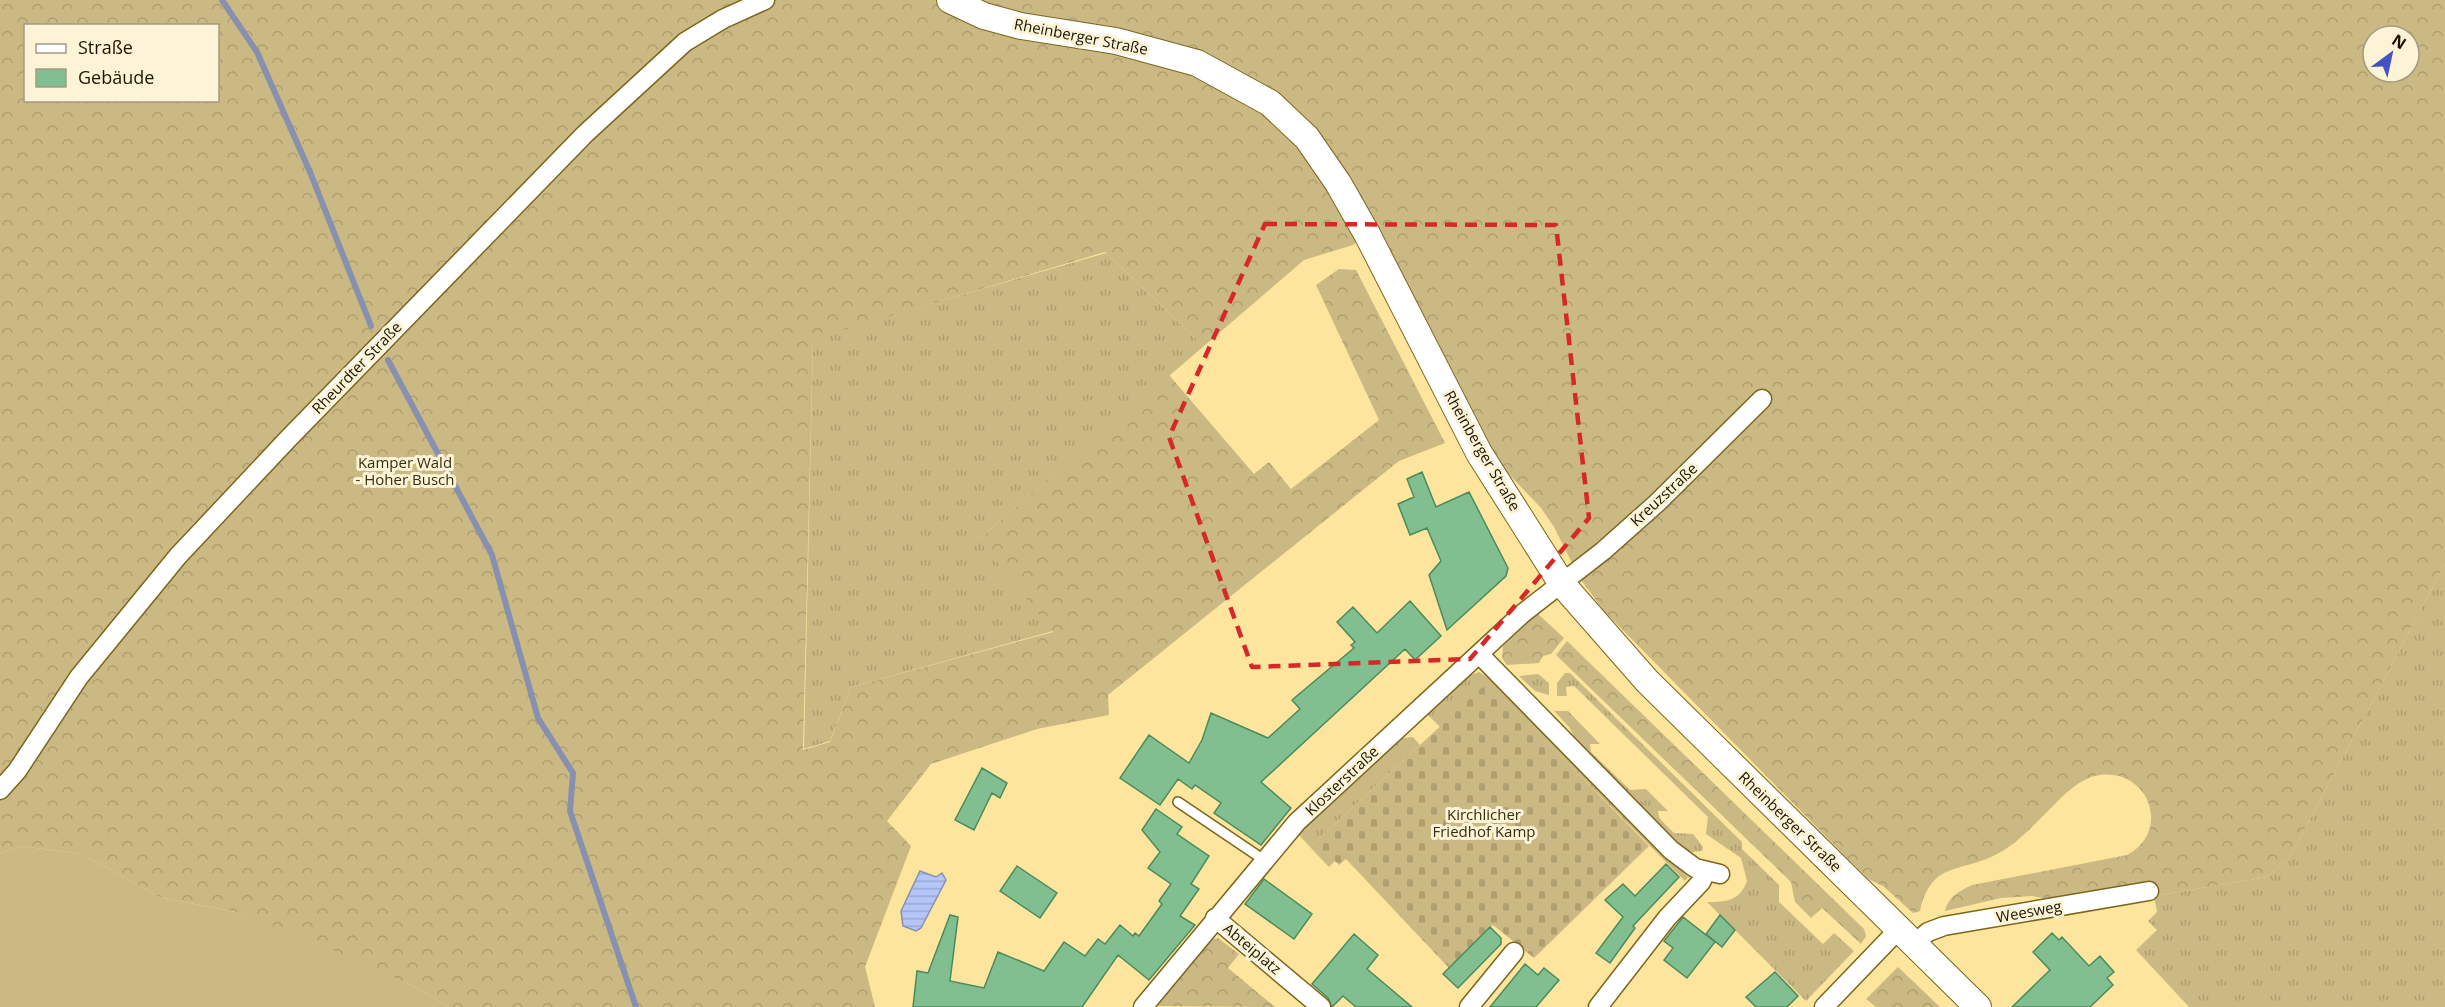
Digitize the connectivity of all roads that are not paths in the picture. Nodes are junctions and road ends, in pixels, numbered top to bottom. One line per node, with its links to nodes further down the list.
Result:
1 (765, 0): 6 (street, Rheurdter Straße)
2 (950, 0): 4 (main road, Rheinberger Straße)
3 (1762, 399): 4 (street, Kreuzstraße)
4 (1562, 584): 5 (street, Klosterstraße); 11 (main road, Rheinberger Straße)
5 (1479, 654): 8 (street, Klosterstraße); 16 (street)
6 (0, 790)
7 (1178, 802): 8 (lane)
8 (1264, 860): 10 (street, Klosterstraße)
9 (2149, 891): 11 (street, Weesweg)
10 (1215, 918): 13 (street, Abteiplatz); 14 (street, Abteiplatz)
11 (1906, 937): 17 (street, Weesweg); 18 (main road, Rheinberger Straße)
12 (1514, 952): 15 (street)
13 (1143, 1007)
14 (1321, 1007)
15 (1469, 1007)
16 (1598, 1007)
17 (1824, 1007)
18 (1978, 1007)

